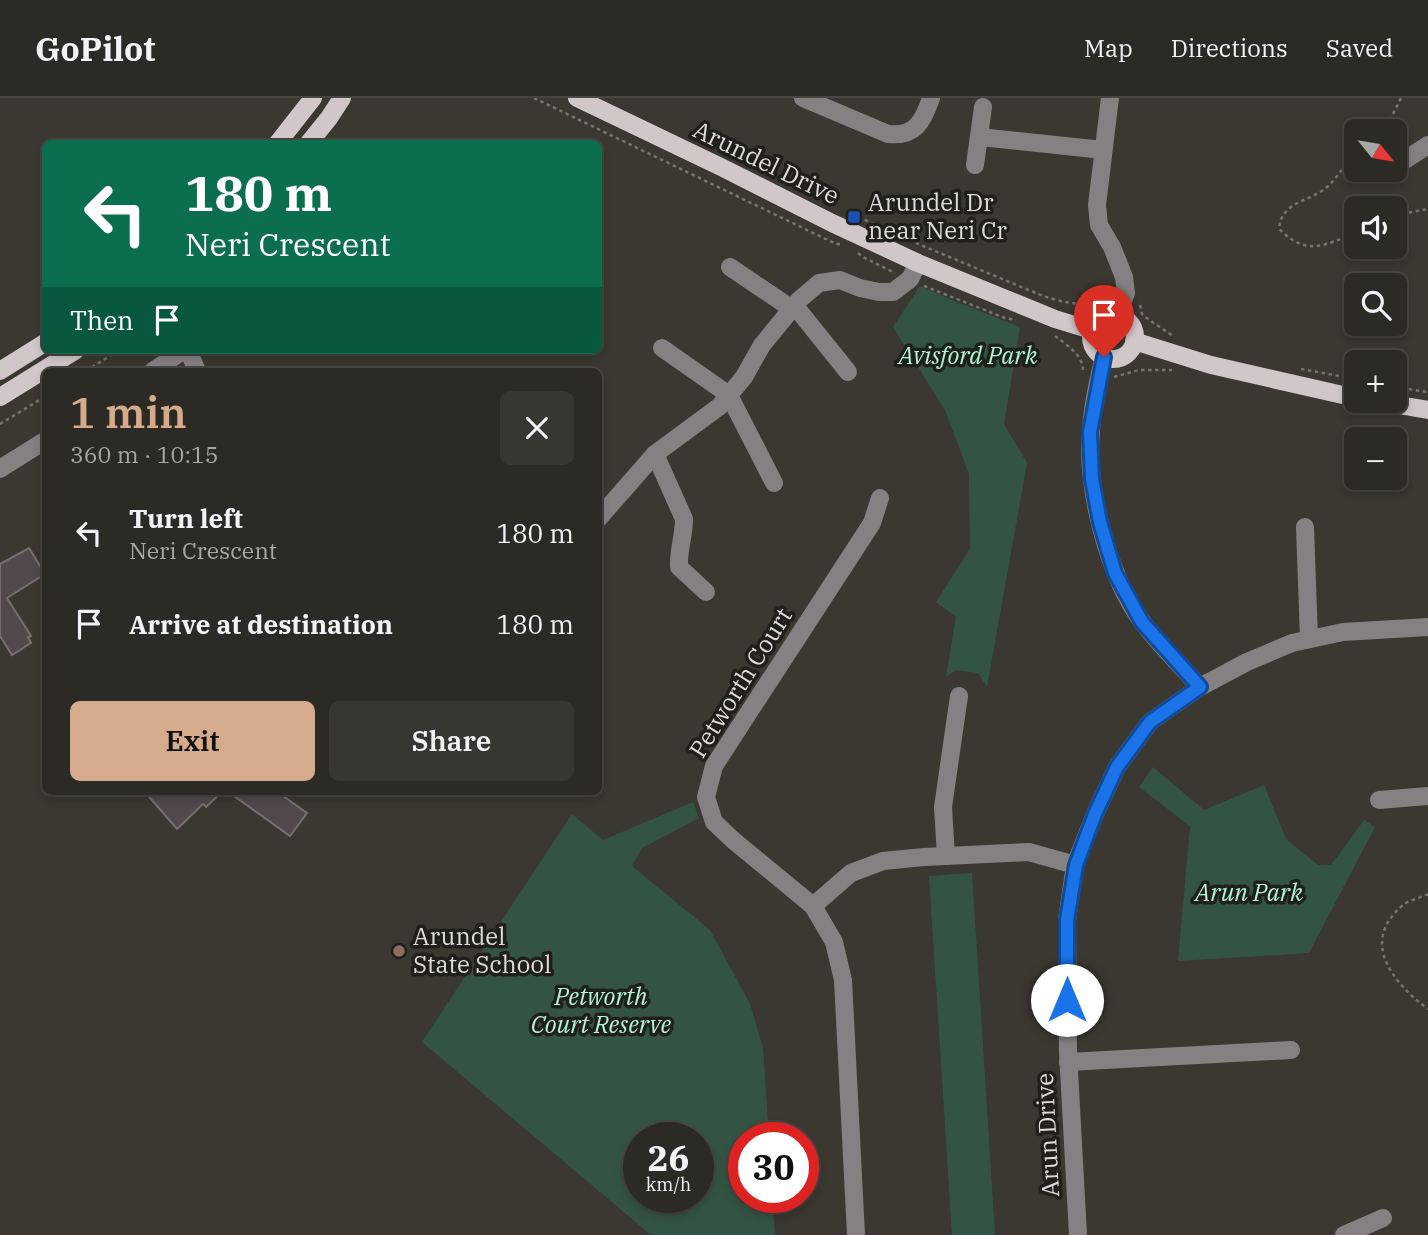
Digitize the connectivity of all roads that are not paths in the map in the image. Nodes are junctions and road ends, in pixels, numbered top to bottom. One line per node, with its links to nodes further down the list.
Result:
1 (313, 98): 9 (main road)
2 (342, 98): 10 (main road)
3 (577, 98): 16 (main road, Arundel Drive)
4 (803, 98): 5 (street)
5 (931, 98)
6 (1110, 98): 12 (street)
7 (983, 107): 8 (street)
8 (980, 137): 12 (street); 14 (street)
9 (280, 140)
10 (312, 140)
11 (1428, 145): 13 (street)
12 (1103, 150): 18 (street)
13 (1407, 159)
14 (975, 165)
15 (730, 267): 17 (street)
16 (914, 271): 17 (street); 19 (main road, Arundel Drive)
17 (793, 307): 30 (street); 32 (street)
18 (1118, 315): 19 (main road); 20 (main road)
19 (1091, 330): 25 (main road)
20 (1134, 341): 25 (main road); 31 (main road)
21 (42, 345): 28 (main road)
22 (662, 348): 32 (street)
23 (70, 354): 26 (main road)
24 (180, 354): 27 (street)
25 (1104, 357): 46 (street)
26 (47, 368)
27 (158, 368)
28 (0, 371)
29 (42, 371): 33 (main road)
30 (848, 372)
31 (1344, 395)
32 (729, 396): 37 (street); 39 (street)
33 (0, 397)
34 (1407, 406): 35 (main road)
35 (1428, 410)
36 (42, 443): 38 (street)
37 (655, 454): 41 (street); 43 (street)
38 (0, 469)
39 (774, 483)
40 (880, 498): 52 (street, Petworth Court)
41 (602, 514)
42 (1305, 527): 45 (street)
43 (706, 592)
44 (1428, 627): 45 (street, Arun Drive)
45 (1309, 639): 46 (street, Arun Drive)
46 (1200, 687): 51 (street, Arun Drive)
47 (959, 696): 50 (street)
48 (1428, 796): 49 (street)
49 (1379, 800)
50 (946, 856): 51 (street); 52 (street)
51 (1076, 865): 54 (street, Arun Drive)
52 (813, 906): 56 (street, Petworth Court)
53 (1291, 1050): 54 (street)
54 (1068, 1062): 57 (street, Arun Drive)
55 (1383, 1218): 58 (street)
56 (856, 1235)
57 (1078, 1235)
58 (1343, 1235)

